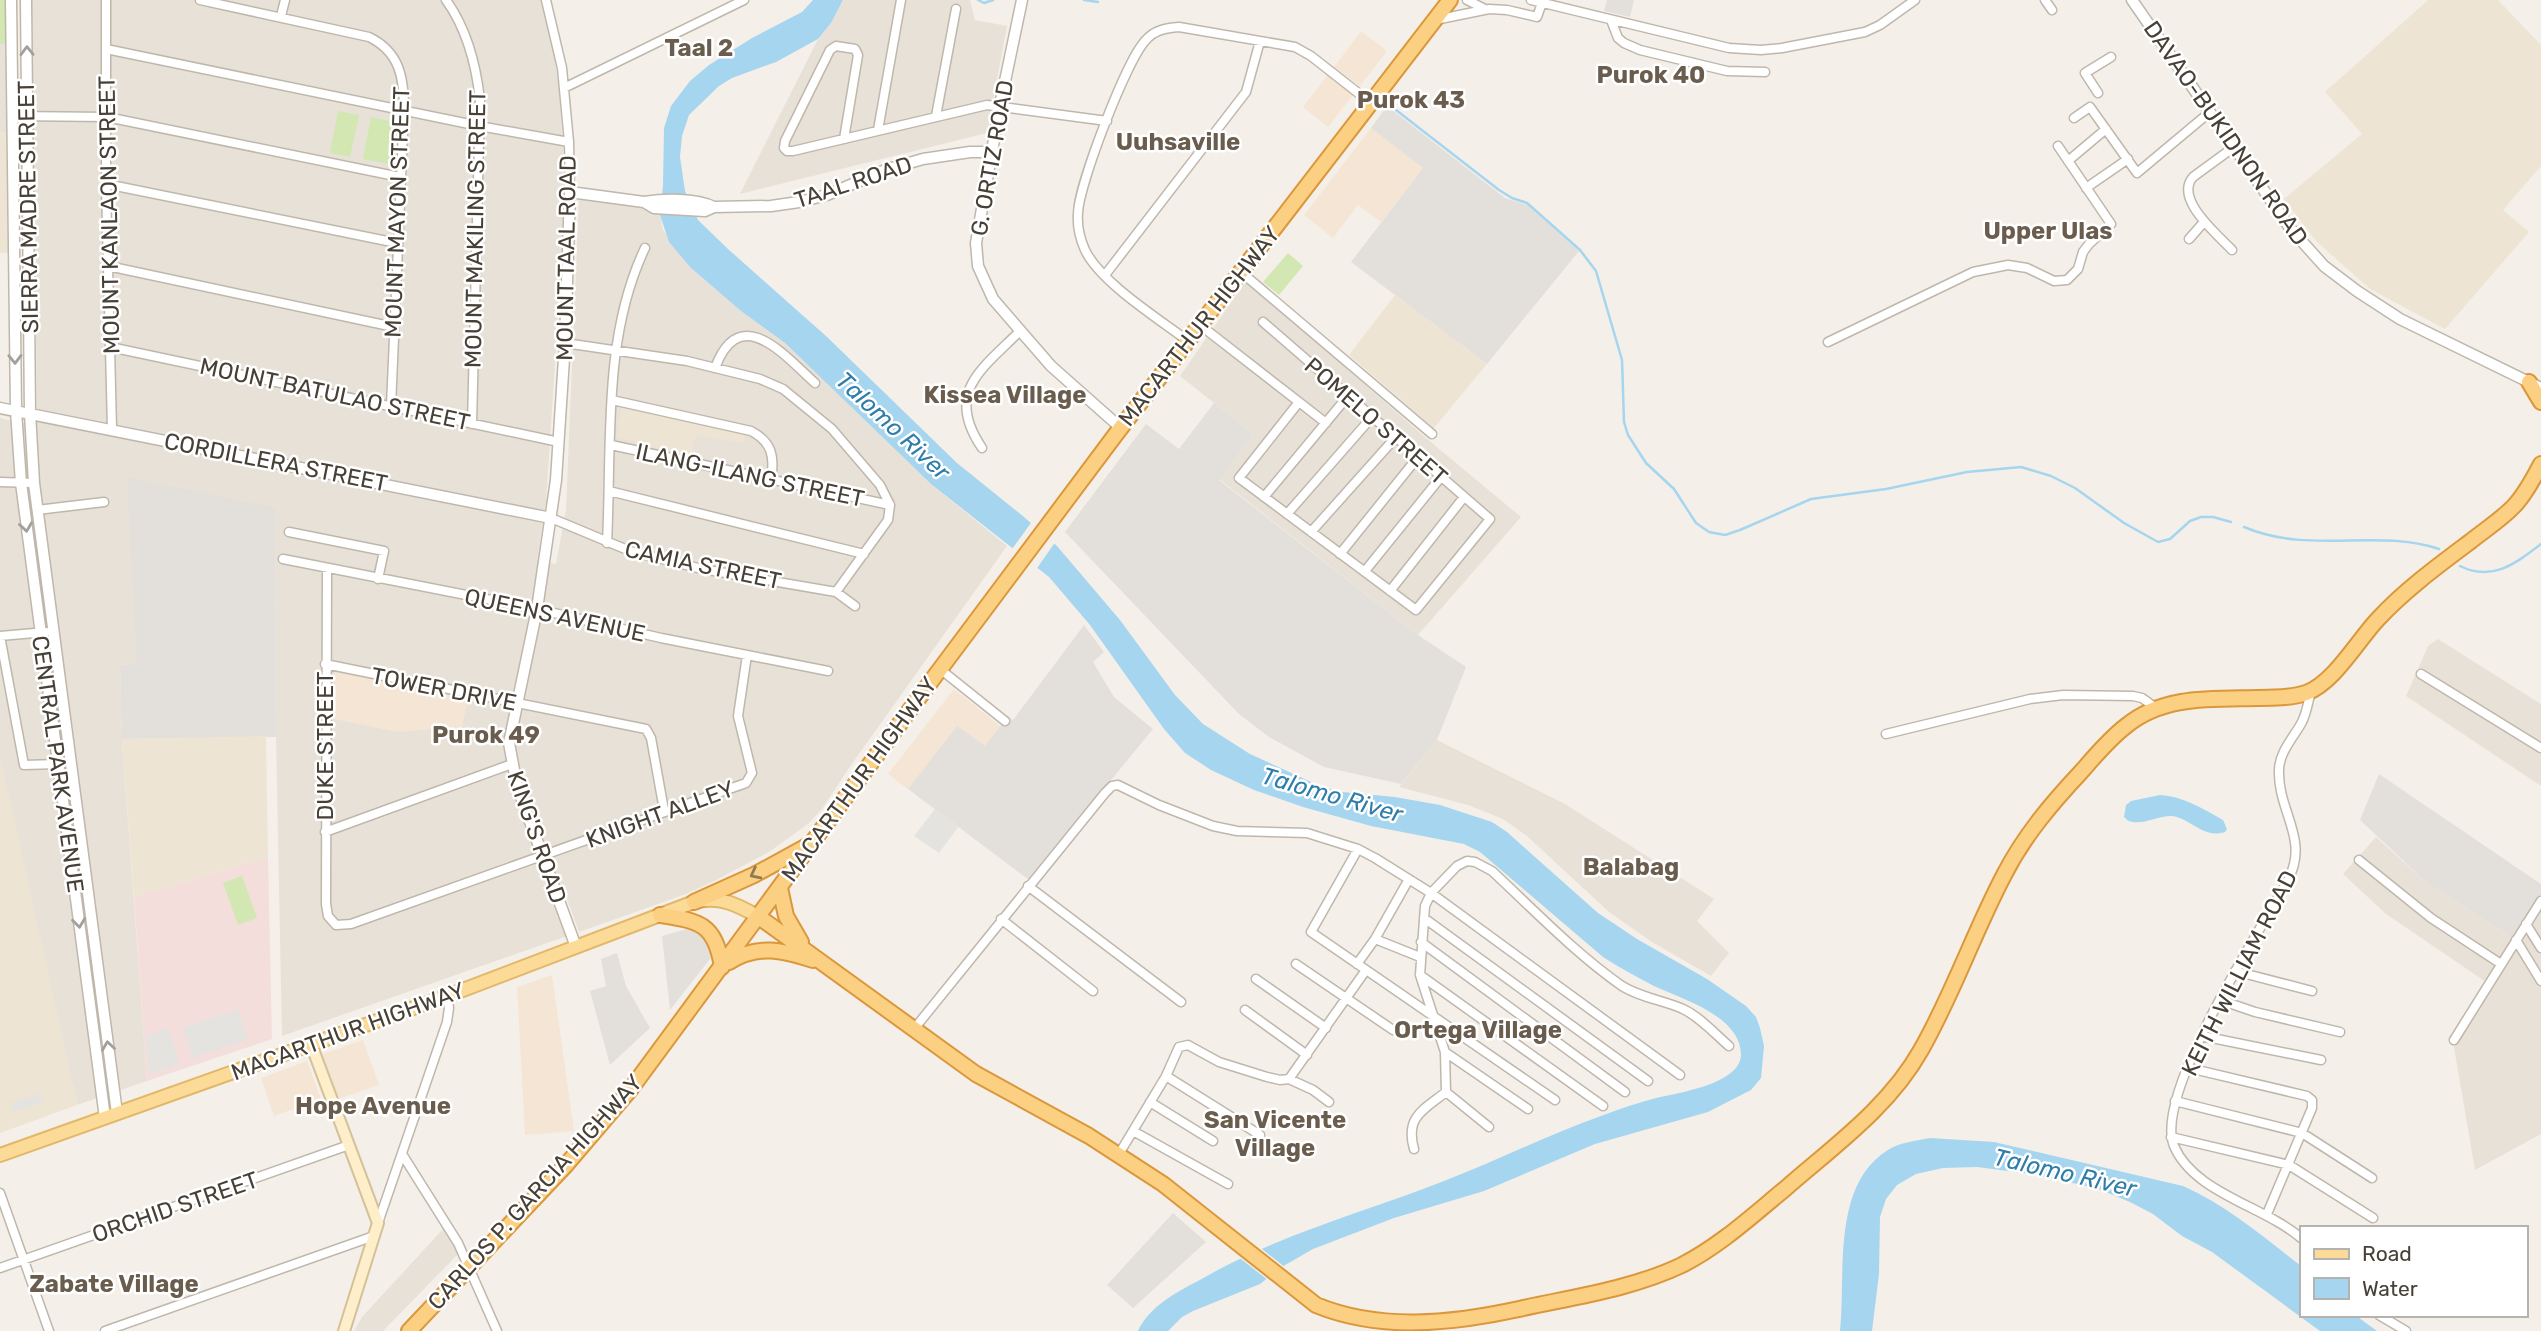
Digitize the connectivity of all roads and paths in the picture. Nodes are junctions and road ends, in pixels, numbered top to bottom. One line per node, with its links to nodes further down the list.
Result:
1 (11, 0): 35 (street, SIERRA MADRE STREET)
2 (26, 0): 36 (street, SIERRA MADRE STREET, one-way to 2)
3 (106, 0): 26 (street, MOUNT KANLAON STREET)
4 (200, 0): 22 (street, MOUNT MAYON STREET)
5 (285, 0): 22 (street)
6 (446, 0): 41 (street, MOUNT MAKILING STREET)
7 (546, 0): 29 (street, MOUNT TAAL ROAD)
8 (744, 0): 17 (street)
9 (901, 0): 43 (street)
10 (1023, 0): 32 (street, G. ORTIZ ROAD)
11 (1450, 0): 23 (highway, MACARTHUR HIGHWAY)
12 (1467, 0): 20 (street)
13 (1531, 0): 18 (street)
14 (1915, 0): 24 (street)
15 (2045, 0): 21 (street)
16 (2132, 0): 34 (street, DAVAO-BUKIDNON ROAD)
17 (730, 2): 29 (street)
18 (1542, 2): 20 (street); 24 (street)
19 (956, 9): 37 (street)
20 (1489, 9): 23 (street)
21 (2052, 10)
22 (281, 16): 33 (street, MOUNT MAYON STREET)
23 (1434, 20): 31 (highway, MACARTHUR HIGHWAY)
24 (1611, 20): 28 (street)
25 (1260, 41): 31 (street); 40 (street); 62 (street)
26 (106, 49): 33 (street); 38 (street, MOUNT KANLAON STREET)
27 (2111, 57): 30 (street)
28 (1765, 72)
29 (564, 89): 45 (street, MOUNT TAAL ROAD)
30 (2098, 93)
31 (1371, 103): 61 (highway, MACARTHUR HIGHWAY)
32 (1000, 105): 37 (street); 40 (street); 48 (street, G. ORTIZ ROAD)
33 (404, 110): 41 (street); 51 (street, MOUNT MAYON STREET)
34 (2210, 112): 47 (street, DAVAO-BUKIDNON ROAD); 49 (street)
35 (13, 116): 36 (street); 81 (street, SIERRA MADRE STREET, one-way to 81)
36 (27, 116): 38 (street); 82 (street, SIERRA MADRE STREET)
37 (936, 116): 43 (street)
38 (107, 117): 51 (street); 52 (street, MOUNT KANLAON STREET)
39 (2074, 118): 42 (street)
40 (1107, 121): 62 (street)
41 (479, 126): 45 (street); 85 (street, MOUNT MAKILING STREET)
42 (2106, 129): 49 (street); 50 (street)
43 (878, 130): 44 (street)
44 (844, 139): 44 (street)
45 (569, 142): 54 (street, MOUNT TAAL ROAD)
46 (2058, 146): 50 (street)
47 (2234, 147): 55 (street); 74 (street, DAVAO-BUKIDNON ROAD)
48 (992, 152): 54 (street, TAAL ROAD); 66 (street, G. ORTIZ ROAD)
49 (2127, 159): 53 (street)
50 (2068, 161): 53 (street)
51 (400, 177): 57 (street, MOUNT MAYON STREET)
52 (106, 184): 57 (street); 60 (street, MOUNT KANLAON STREET)
53 (2086, 188): 68 (street)
54 (570, 192): 69 (street, MOUNT TAAL ROAD)
55 (2204, 222): 56 (street); 59 (street)
56 (2189, 239)
57 (397, 243): 65 (street, MOUNT MAYON STREET)
58 (645, 248): 71 (street)
59 (2232, 250)
60 (108, 266): 65 (street); 70 (street, MOUNT KANLAON STREET)
61 (1241, 272): 64 (highway, MACARTHUR HIGHWAY); 88 (street)
62 (1105, 275): 67 (street)
63 (1263, 322): 75 (street, POMELO STREET)
64 (1200, 325): 67 (highway, MACARTHUR HIGHWAY); 78 (street)
65 (394, 327): 79 (street, MOUNT MAYON STREET)
66 (1019, 332): 86 (street, G. ORTIZ ROAD); 92 (street)
67 (1188, 341): 86 (highway, MACARTHUR HIGHWAY)
68 (1828, 342)
69 (565, 343): 71 (street); 90 (street, MOUNT TAAL ROAD)
70 (110, 347): 79 (street, MOUNT BATULAO STREET); 87 (street, MOUNT KANLAON STREET)
71 (616, 349): 72 (street); 76 (street)
72 (715, 368): 73 (street); 104 (street)
73 (815, 383)
74 (2537, 384): 77 (highway)
75 (1348, 396): 83 (street, POMELO STREET); 84 (street)
76 (612, 400): 91 (street); 96 (street)
77 (2541, 401)
78 (1299, 402): 84 (street); 101 (street)
79 (391, 406): 85 (street, MOUNT BATULAO STREET)
80 (0, 408): 81 (street, CORDILLERA STREET)
81 (16, 411): 82 (street, CORDILLERA STREET); 98 (street, CENTRAL PARK AVENUE)
82 (30, 413): 87 (street, CORDILLERA STREET); 99 (street, CENTRAL PARK AVENUE)
83 (1372, 417): 89 (street, POMELO STREET); 106 (street)
84 (1326, 423): 101 (street)
85 (472, 424): 90 (street, MOUNT BATULAO STREET)
86 (1121, 428): 126 (highway, MACARTHUR HIGHWAY)
87 (112, 429): 107 (street, CORDILLERA STREET)
88 (1432, 434)
89 (1396, 437): 93 (street, POMELO STREET); 109 (street)
90 (559, 442): 107 (street, MOUNT TAAL ROAD)
91 (611, 445): 96 (street, ILANG-ILANG STREET); 100 (street)
92 (982, 449)
93 (1418, 457): 95 (street, POMELO STREET); 112 (street)
94 (2541, 464): 129 (highway)
95 (1441, 477): 102 (street, POMELO STREET); 115 (street)
96 (771, 479): 104 (street, ILANG-ILANG STREET)
97 (0, 482): 98 (street)
98 (20, 483): 99 (street); 122 (street, CENTRAL PARK AVENUE, one-way to 122)
99 (34, 483): 105 (street, CENTRAL PARK AVENUE)
100 (609, 491): 110 (street); 111 (street)
101 (1264, 497): 106 (street)
102 (1464, 497): 117 (street); 117 (street, POMELO STREET)
103 (104, 502): 105 (street)
104 (890, 505): 111 (street)
105 (37, 510): 121 (street, CENTRAL PARK AVENUE)
106 (1287, 514): 109 (street)
107 (551, 518): 110 (street, CAMIA STREET); 120 (street, KING'S ROAD)
108 (289, 532): 116 (street)
109 (1311, 532): 112 (street)
110 (607, 543): 118 (street, CAMIA STREET)
111 (864, 554): 118 (street)
112 (1340, 554): 115 (street)
113 (283, 559): 114 (street, QUEENS AVENUE)
114 (327, 569): 116 (street, QUEENS AVENUE); 125 (street, DUKE STREET)
115 (1365, 572): 117 (street)
116 (378, 579): 120 (street, QUEENS AVENUE)
117 (1390, 591)
118 (836, 592): 119 (street, CAMIA STREET)
119 (855, 607)
120 (537, 609): 124 (street, QUEENS AVENUE); 130 (street, KING'S ROAD)
121 (54, 631): 122 (street); 145 (street, CENTRAL PARK AVENUE)
122 (40, 633): 123 (street); 135 (street, CENTRAL PARK AVENUE)
123 (0, 636): 135 (street)
124 (747, 655): 127 (street, QUEENS AVENUE); 137 (street, KNIGHT ALLEY)
125 (325, 664): 130 (street, TOWER DRIVE); 138 (street, DUKE STREET)
126 (940, 669): 132 (street); 139 (highway, MACARTHUR HIGHWAY)
127 (828, 671)
128 (2421, 674): 134 (street)
129 (2311, 691): 131 (highway); 170 (street, KEITH WILLIAM ROAD)
130 (517, 703): 136 (street, KING'S ROAD); 137 (street, TOWER DRIVE)
131 (2156, 708): 133 (street); 218 (highway)
132 (1005, 721)
133 (1886, 734)
134 (2541, 748)
135 (58, 764): 146 (street, CENTRAL PARK AVENUE)
136 (512, 764): 138 (street); 141 (street, KING'S ROAD)
137 (664, 810): 141 (street, KNIGHT ALLEY)
138 (326, 832): 155 (street, DUKE STREET)
139 (813, 843): 147 (highway, MACARTHUR HIGHWAY); 150 (highway, one-way to 150)
140 (1358, 849): 143 (street); 144 (street); 166 (street)
141 (543, 856): 155 (street, KNIGHT ALLEY); 160 (street, KING'S ROAD)
142 (2359, 860): 167 (street)
143 (1409, 879): 148 (street); 157 (street)
144 (1028, 886): 154 (street); 179 (street)
145 (87, 887): 146 (street); 181 (street, CENTRAL PARK AVENUE)
146 (75, 888): 182 (street, CENTRAL PARK AVENUE, one-way to 182)
147 (780, 888): 152 (highway, MACARTHUR HIGHWAY); 162 (highway)
148 (1431, 893): 153 (street); 191 (street); 196 (street)
149 (2541, 901): 156 (street)
150 (694, 902): 151 (main road, MACARTHUR HIGHWAY); 152 (main road, MACARTHUR HIGHWAY)
151 (660, 915): 160 (main road, MACARTHUR HIGHWAY); 168 (highway)
152 (759, 917): 162 (highway); 168 (highway, CARLOS P. GARCIA HIGHWAY)
153 (1424, 918): 159 (street); 199 (street)
154 (1001, 919): 174 (street); 185 (street)
155 (331, 922)
156 (2526, 924): 158 (street); 161 (street)
157 (1375, 939): 163 (street); 166 (street)
158 (2516, 940): 167 (street); 173 (street)
159 (1421, 942): 163 (street); 201 (street)
160 (576, 947): 176 (main road, MACARTHUR HIGHWAY)
161 (2541, 948)
162 (808, 952): 164 (highway)
163 (1420, 957): 171 (street)
164 (823, 963): 168 (highway); 185 (highway)
165 (1296, 964): 177 (street)
166 (1357, 964): 169 (street)
167 (2501, 964): 189 (street)
168 (722, 967): 230 (highway, CARLOS P. GARCIA HIGHWAY)
169 (1366, 970): 177 (street); 183 (street)
170 (2235, 971): 175 (street); 178 (street, KEITH WILLIAM ROAD)
171 (1420, 975): 183 (street); 206 (street)
172 (1256, 978): 184 (street)
173 (2541, 981)
174 (1093, 991)
175 (2312, 991)
176 (447, 996): 190 (main road, MACARTHUR HIGHWAY); 217 (street)
177 (1346, 998): 184 (street); 186 (street)
178 (2220, 1000): 187 (street); 188 (street, KEITH WILLIAM ROAD)
179 (1181, 1002)
180 (1245, 1010): 193 (street)
181 (104, 1013): 182 (street); 208 (street, CENTRAL PARK AVENUE, one-way to 181)
182 (91, 1014): 208 (street, CENTRAL PARK AVENUE)
183 (1432, 1016): 192 (street); 202 (street)
184 (1326, 1028): 193 (street)
185 (914, 1029): 218 (highway)
186 (1393, 1030)
187 (2340, 1032)
188 (2202, 1036): 194 (street); 195 (street, KEITH WILLIAM ROAD)
189 (2454, 1040)
190 (311, 1045): 208 (main road, MACARTHUR HIGHWAY); 215 (main road)
191 (1730, 1046)
192 (1445, 1052): 200 (street); 207 (street)
193 (1307, 1055): 198 (street)
194 (2321, 1060)
195 (2189, 1068): 203 (street, KEITH WILLIAM ROAD); 211 (street)
196 (1680, 1075)
197 (1166, 1076): 198 (street); 204 (street); 212 (street)
198 (1289, 1079): 205 (street)
199 (1648, 1081)
200 (1446, 1092): 209 (street); 216 (street)
201 (1625, 1092)
202 (1555, 1100)
203 (2175, 1101): 211 (street); 213 (street, KEITH WILLIAM ROAD)
204 (1150, 1102): 210 (street); 214 (street)
205 (1328, 1102)
206 (1602, 1106)
207 (1528, 1109)
208 (111, 1115): 219 (main road, MACARTHUR HIGHWAY)
209 (1489, 1127)
210 (1133, 1131): 218 (street); 222 (street)
211 (2302, 1133): 220 (street); 221 (street)
212 (1261, 1135)
213 (2171, 1137): 220 (street); 224 (street)
214 (1213, 1141)
215 (349, 1145): 226 (main road); 229 (street, ORCHID STREET)
216 (1414, 1149)
217 (402, 1154): 226 (street); 230 (street)
218 (1119, 1154)
219 (0, 1155)
220 (2289, 1165): 224 (street); 225 (street)
221 (2372, 1178)
222 (1228, 1184)
223 (0, 1193): 229 (street)
224 (2267, 1214): 228 (street)
225 (2373, 1218)
226 (378, 1223): 227 (main road)
227 (374, 1236): 234 (street); 235 (main road)
228 (2300, 1237)
229 (24, 1260): 231 (street, ORCHID STREET); 233 (street)
230 (470, 1267): 236 (highway, CARLOS P. GARCIA HIGHWAY); 237 (street)
231 (0, 1268)
232 (2382, 1317): 238 (street)
233 (49, 1331)
234 (105, 1331)
235 (344, 1331)
236 (409, 1331)
237 (497, 1331)
238 (2406, 1331)

